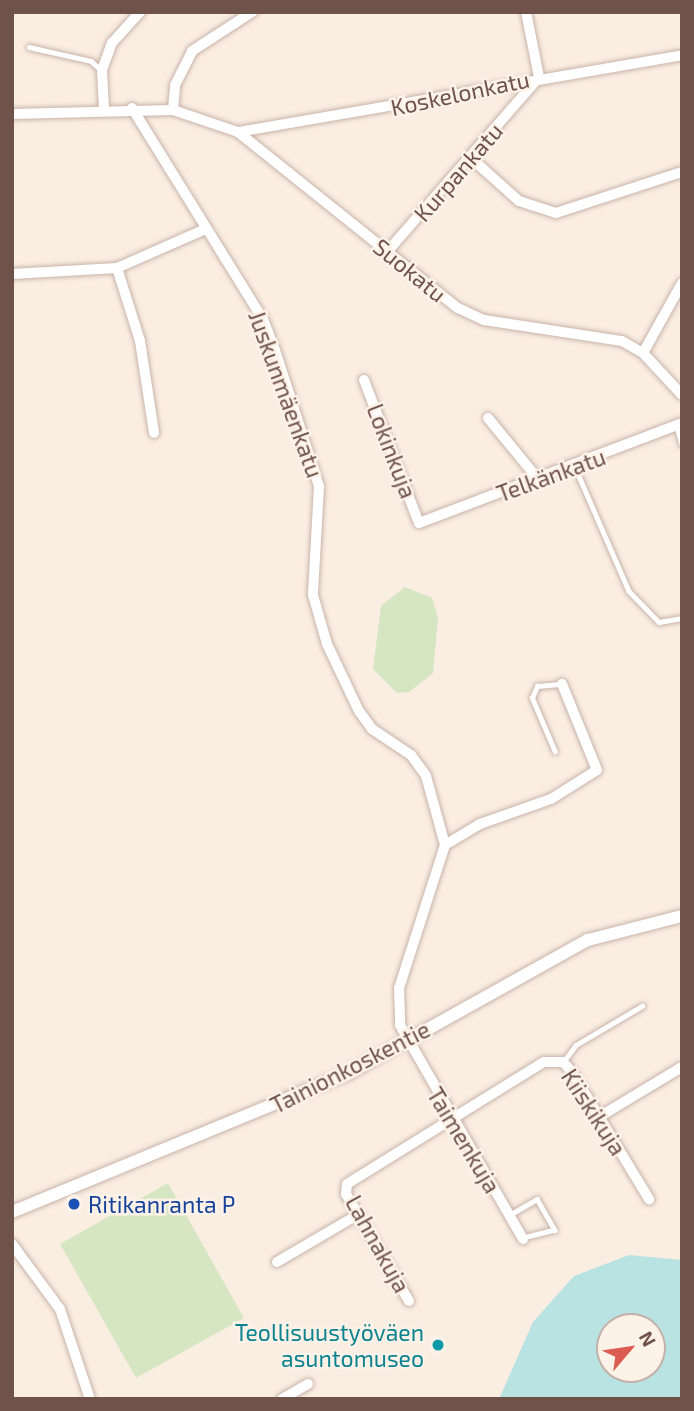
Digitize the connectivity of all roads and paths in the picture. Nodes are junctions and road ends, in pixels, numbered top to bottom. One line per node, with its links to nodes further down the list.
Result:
1 (140, 12): 6 (street)
2 (252, 12): 10 (street)
3 (526, 12): 7 (street)
4 (29, 47): 6 (lane)
5 (682, 55): 7 (street, Koskelonkatu)
6 (102, 70): 9 (street)
7 (539, 76): 12 (street, Koskelonkatu); 13 (street, Kurpankatu)
8 (132, 108): 9 (street, Suokatu); 10 (street, Suokatu); 15 (street, Juskunmäenkatu)
9 (104, 109): 11 (street, Suokatu)
10 (173, 110): 12 (street, Suokatu)
11 (12, 114)
12 (238, 132): 16 (street, Suokatu)
13 (472, 159): 14 (street); 16 (street, Kurpankatu)
14 (682, 172)
15 (203, 230): 17 (street); 33 (street, Juskunmäenkatu)
16 (387, 252): 20 (street, Suokatu)
17 (117, 268): 18 (street); 25 (street)
18 (12, 274)
19 (682, 283): 20 (street)
20 (643, 353): 22 (street, Suokatu)
21 (364, 380): 29 (street, Lokinkuja)
22 (682, 395)
23 (488, 418): 28 (street)
24 (679, 425): 26 (lane); 27 (street, Telkänkatu)
25 (154, 433)
26 (682, 444)
27 (575, 467): 28 (street, Telkänkatu); 30 (lane)
28 (539, 480): 29 (street, Telkänkatu)
29 (419, 523)
30 (682, 618)
31 (562, 684): 32 (lane); 33 (street)
32 (555, 752)
33 (445, 845): 36 (street)
34 (682, 916): 36 (street, Tainionkoskentie)
35 (642, 1006): 37 (lane)
36 (405, 1042): 40 (street, Taimenkuja); 42 (street, Tainionkoskentie)
37 (563, 1062): 39 (street, Kiiskikuja); 40 (street, Kiiskikuja)
38 (682, 1067): 39 (street)
39 (600, 1117): 41 (street, Kiiskikuja)
40 (451, 1118): 43 (street, Taimenkuja); 44 (street, Lahnakuja)
41 (649, 1199)
42 (12, 1212)
43 (509, 1214): 45 (street, Taimenkuja); 45 (lane)
44 (357, 1215): 47 (street); 48 (street, Lahnakuja)
45 (523, 1238)
46 (12, 1244): 50 (street)
47 (277, 1262)
48 (410, 1301)
49 (308, 1384): 51 (street)
50 (90, 1399)
51 (282, 1399)

